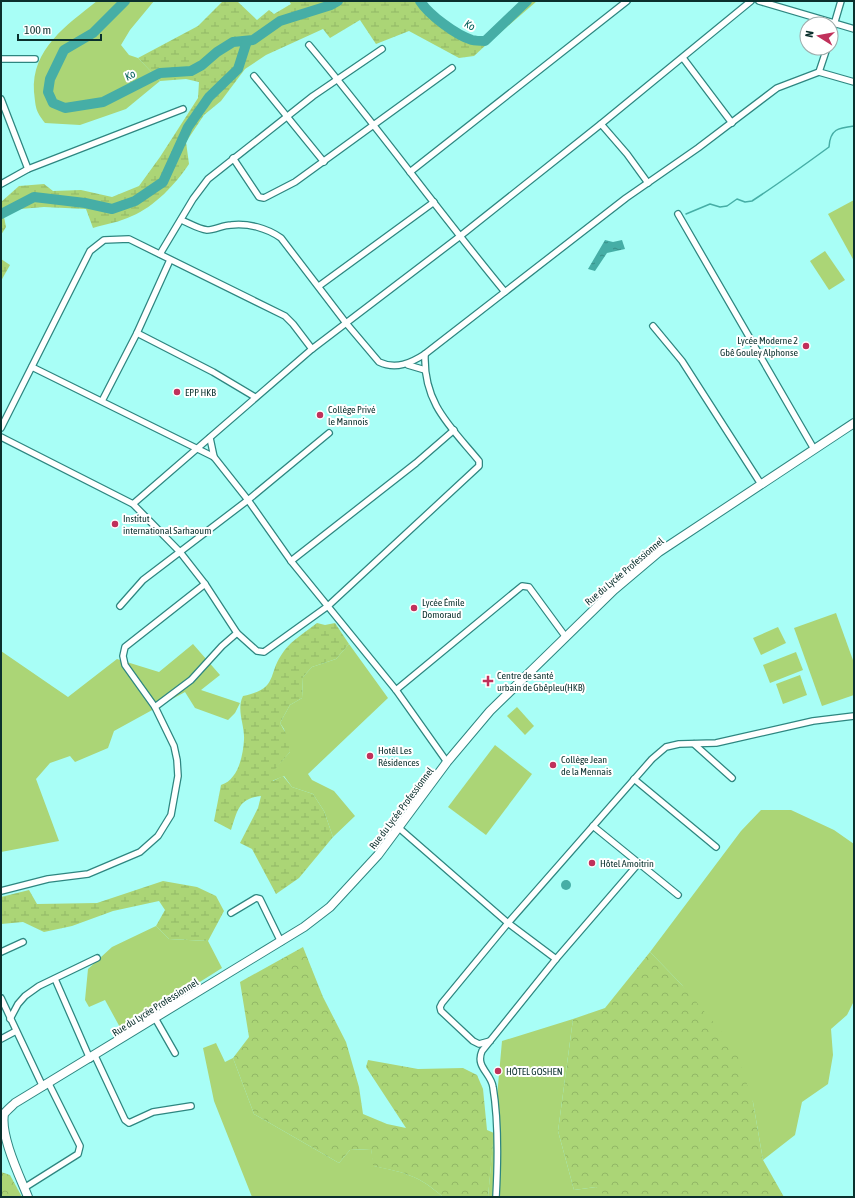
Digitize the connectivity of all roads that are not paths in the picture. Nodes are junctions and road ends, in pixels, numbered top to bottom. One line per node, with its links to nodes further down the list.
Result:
1 (627, 1): 29 (street)
2 (751, 1): 12 (street)
3 (759, 1): 5 (street)
4 (841, 1): 6 (street)
5 (806, 16)
6 (837, 16)
7 (839, 26): 8 (street)
8 (854, 29)
9 (309, 45): 18 (street)
10 (382, 49): 18 (street)
11 (824, 56): 16 (street)
12 (683, 58): 23 (street); 24 (street)
13 (1, 59): 14 (street)
14 (35, 59)
15 (452, 68): 25 (street)
16 (819, 72): 19 (street); 23 (street)
17 (254, 76): 22 (street)
18 (338, 80): 22 (street); 25 (street)
19 (854, 82)
20 (1, 99): 28 (street)
21 (183, 109): 28 (street)
22 (287, 117): 26 (street); 27 (street)
23 (732, 123): 30 (street)
24 (601, 124): 30 (street); 35 (street)
25 (374, 125): 27 (street); 29 (street)
26 (233, 158): 27 (street); 34 (street)
27 (324, 162)
28 (28, 168): 31 (street)
29 (410, 172): 32 (street)
30 (648, 183): 39 (street)
31 (1, 184)
32 (434, 202): 35 (street); 38 (street)
33 (678, 214): 57 (street)
34 (181, 220): 36 (street); 38 (street)
35 (459, 236): 39 (street); 40 (street)
36 (160, 254): 37 (street); 46 (street)
37 (170, 260): 42 (street); 43 (street)
38 (319, 286): 40 (street)
39 (505, 292): 44 (street)
40 (346, 323): 43 (street); 45 (street)
41 (653, 326): 59 (street)
42 (137, 334): 48 (street); 49 (street)
43 (312, 349): 48 (street)
44 (425, 354): 45 (street); 47 (street)
45 (408, 365): 47 (street)
46 (32, 367): 49 (street); 51 (street)
47 (425, 370): 52 (street)
48 (254, 397): 55 (street)
49 (102, 401): 56 (street)
50 (854, 423): 57 (main road, Rue du Lycée Professionnel)
51 (1, 428)
52 (454, 430): 63 (street); 66 (street)
53 (329, 434): 60 (street)
54 (1, 437): 61 (street)
55 (210, 438): 56 (street); 58 (street)
56 (198, 449): 58 (street); 61 (street)
57 (814, 449): 59 (main road, Rue du Lycée Professionnel)
58 (214, 457): 60 (street)
59 (760, 483): 68 (main road, Rue du Lycée Professionnel)
60 (248, 500): 62 (street); 63 (street)
61 (133, 504): 62 (street)
62 (180, 552): 64 (street); 65 (street)
63 (291, 561): 66 (street)
64 (206, 584): 67 (street); 70 (street)
65 (120, 606)
66 (328, 606): 67 (street); 69 (street)
67 (237, 633): 70 (street)
68 (565, 636): 69 (street); 73 (main road, Rue du Lycée Professionnel)
69 (396, 690): 73 (street)
70 (155, 707): 80 (street)
71 (854, 716): 72 (street)
72 (694, 744): 74 (street); 75 (street)
73 (447, 762): 77 (main road, Rue du Lycée Professionnel)
74 (732, 778)
75 (634, 779): 76 (street); 78 (street)
76 (593, 826): 79 (street); 83 (street)
77 (399, 828): 83 (street); 85 (main road, Rue du Lycée Professionnel)
78 (716, 847)
79 (638, 864): 81 (street); 88 (street)
80 (1, 892)
81 (678, 895)
82 (231, 913): 85 (street)
83 (508, 923): 88 (street); 95 (street)
84 (23, 942): 86 (street)
85 (281, 942): 91 (main road, Rue du Lycée Professionnel)
86 (1, 952)
87 (97, 958): 89 (street)
88 (556, 959): 95 (street)
89 (55, 979): 92 (street); 97 (street)
90 (1, 998): 92 (street)
91 (155, 1018): 96 (street); 97 (main road, Rue du Lycée Professionnel)
92 (10, 1019): 93 (street)
93 (16, 1031): 94 (street); 98 (street)
94 (1, 1039)
95 (490, 1041): 103 (street)
96 (175, 1053)
97 (92, 1058): 98 (main road, Rue du Lycée Professionnel); 99 (street)
98 (46, 1085): 100 (main road, Rue du Lycée Professionnel); 101 (street)
99 (191, 1106)
100 (3, 1113): 101 (main road, Rue du Lycée Professionnel)
101 (24, 1188): 102 (main road, Rue du Lycée Professionnel)
102 (28, 1197)
103 (496, 1197)

